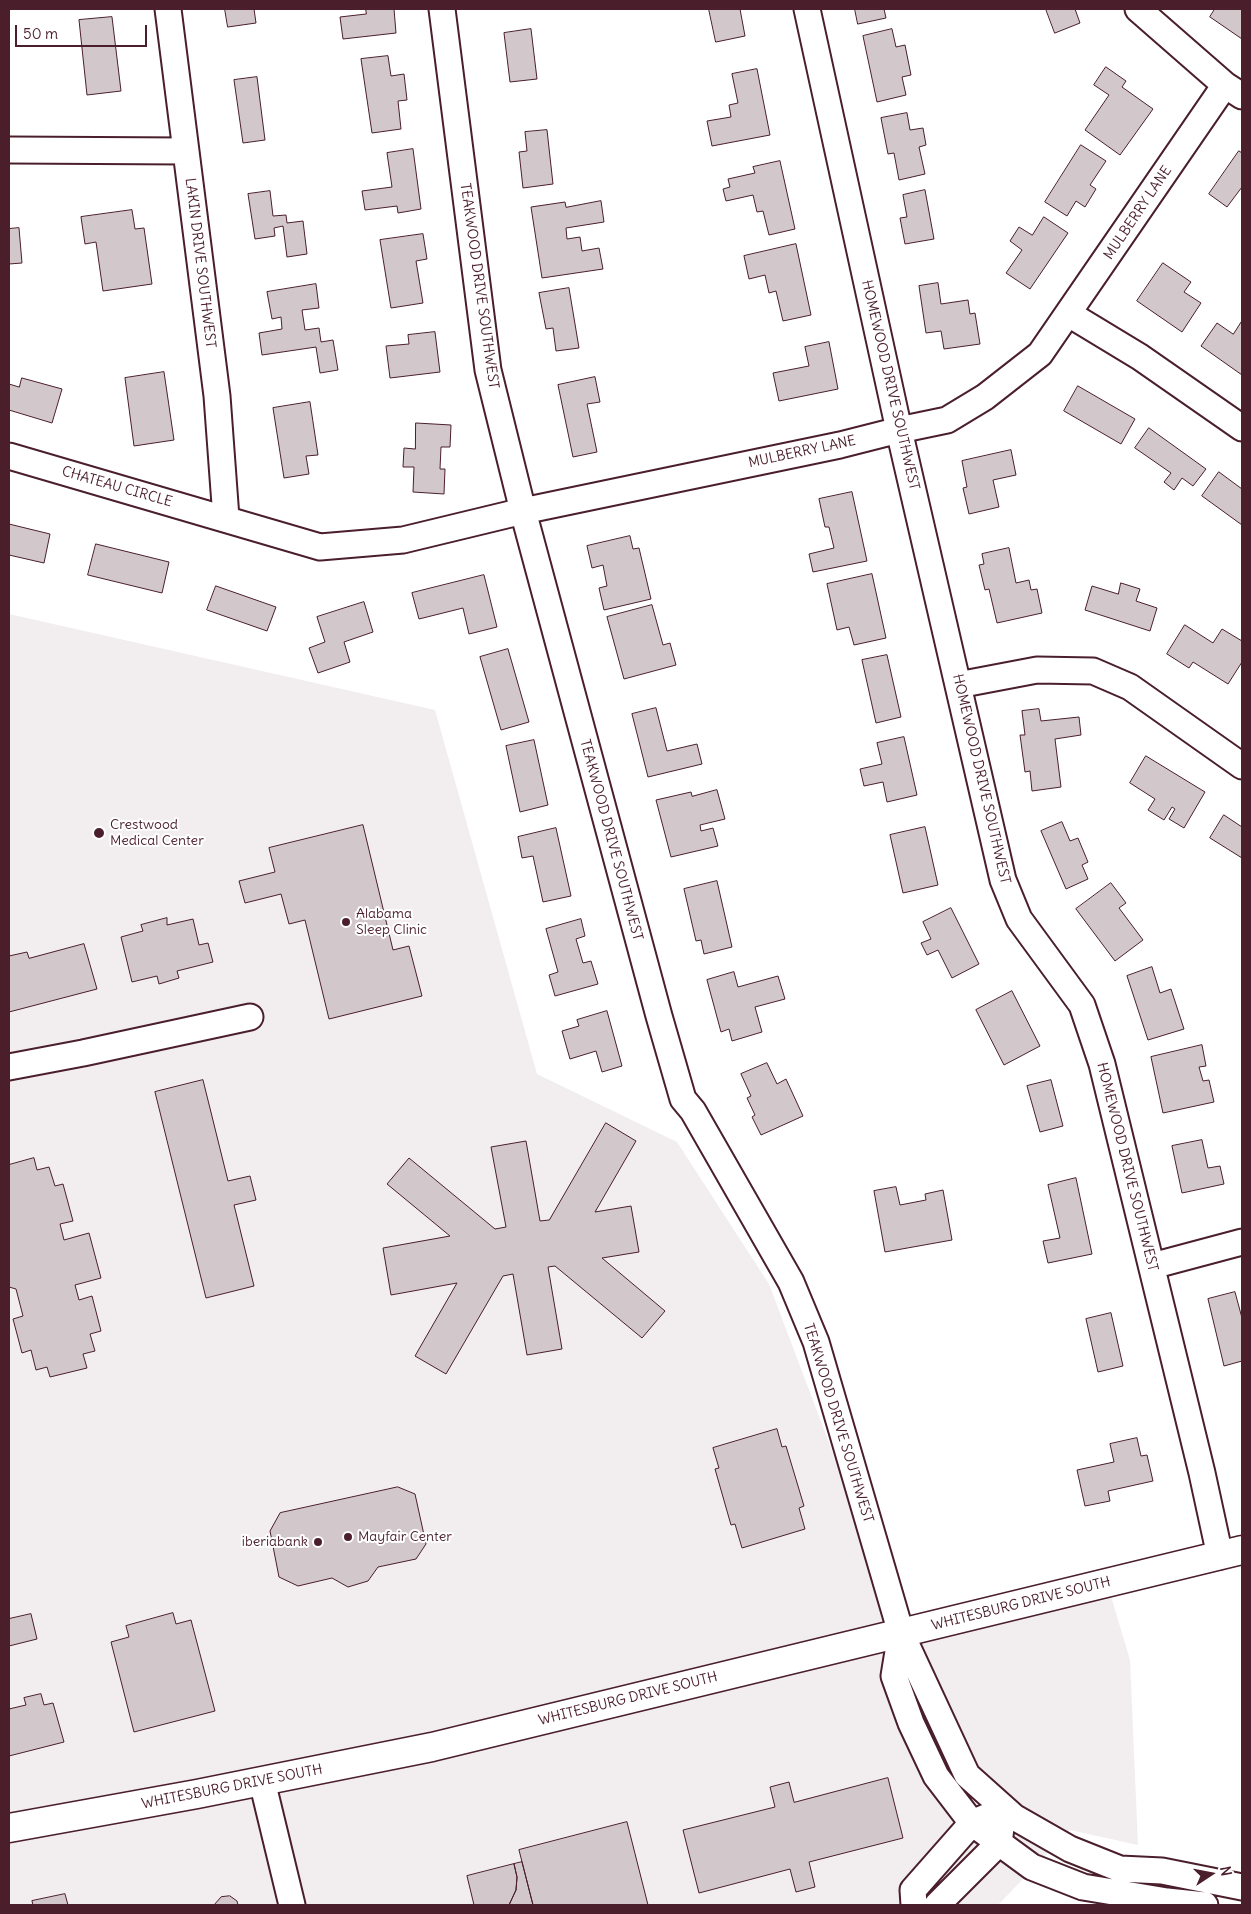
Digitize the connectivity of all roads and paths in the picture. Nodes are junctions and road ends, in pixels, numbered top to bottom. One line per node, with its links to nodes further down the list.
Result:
1 (168, 9): 7 (street, LAKIN DRIVE SOUTHWEST)
2 (442, 9): 12 (street, TEAKWOOD DRIVE SOUTHWEST)
3 (807, 9): 10 (street, HOMEWOOD DRIVE SOUTHWEST)
4 (1138, 9): 5 (street)
5 (1234, 91): 8 (street, MULBERRY LANE)
6 (9, 150): 7 (street)
7 (185, 152): 13 (street, LAKIN DRIVE SOUTHWEST)
8 (1069, 314): 9 (street); 10 (street, MULBERRY LANE)
9 (1242, 428)
10 (900, 430): 12 (street, MULBERRY LANE); 14 (street, HOMEWOOD DRIVE SOUTHWEST)
11 (9, 456): 13 (street, CHATEAU CIRCLE)
12 (524, 511): 13 (street, MULBERRY LANE); 21 (street, TEAKWOOD DRIVE SOUTHWEST)
13 (226, 518)
14 (958, 685): 15 (street); 19 (street, HOMEWOOD DRIVE SOUTHWEST)
15 (1242, 766)
16 (250, 1017): 17 (street)
17 (9, 1067)
18 (1242, 1242): 19 (street)
19 (1152, 1266): 20 (street, HOMEWOOD DRIVE SOUTHWEST)
20 (1231, 1553): 21 (main road, WHITESBURG DRIVE SOUTH)
21 (901, 1633): 22 (main road, WHITESBURG DRIVE SOUTH); 23 (street, TEAKWOOD DRIVE SOUTHWEST); 24 (street)
22 (262, 1781): 25 (main road, WHITESBURG DRIVE SOUTH); 28 (street)
23 (1005, 1809): 24 (street); 26 (street); 27 (street, TEAKWOOD DRIVE SOUTHWEST)
24 (972, 1823): 26 (street); 29 (street)
25 (9, 1828)
26 (999, 1843): 30 (street); 31 (street)
27 (1242, 1887)
28 (292, 1905)
29 (914, 1905)
30 (937, 1905)
31 (1205, 1905)

